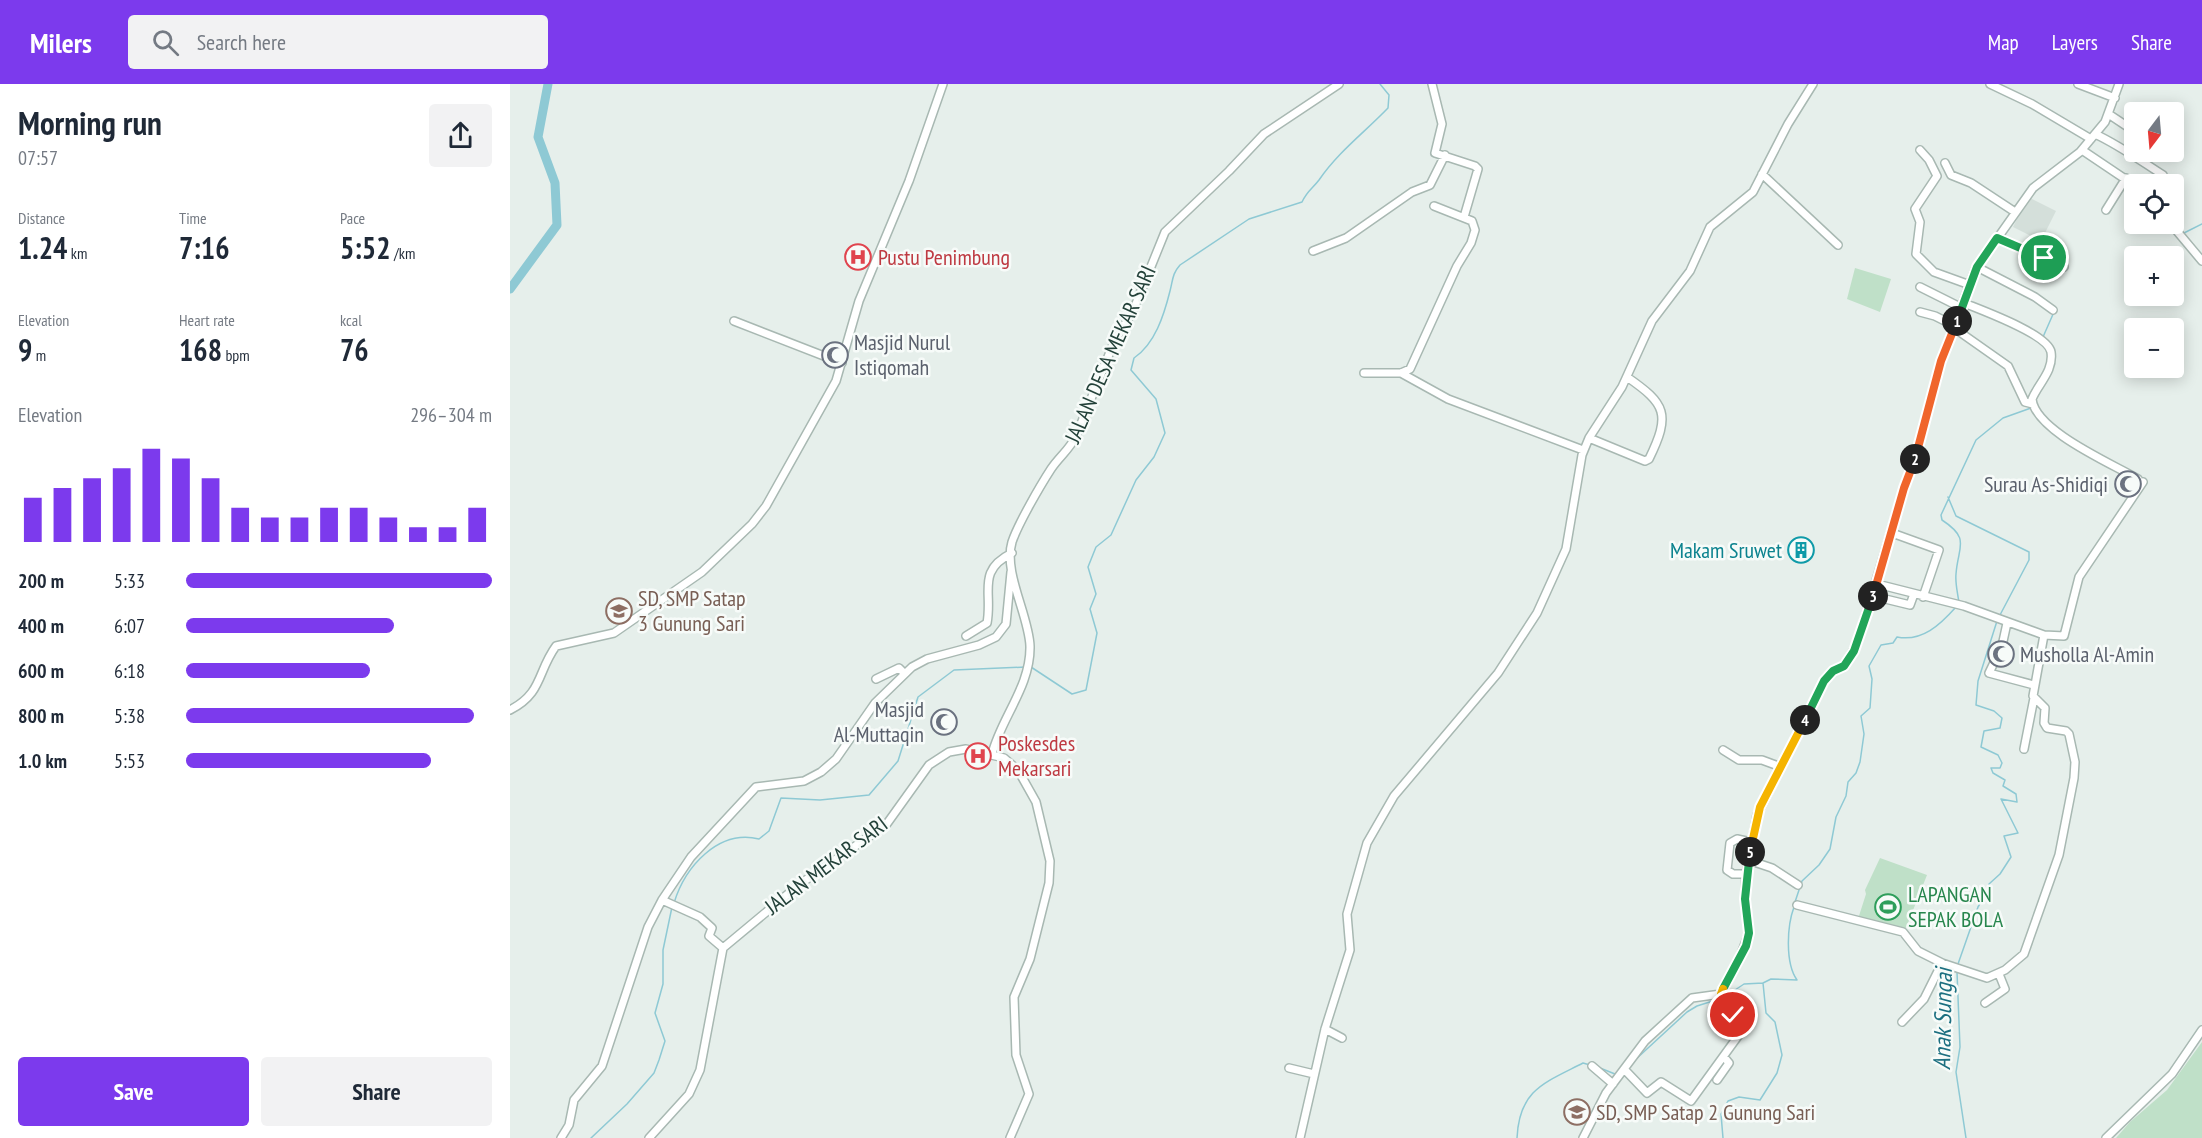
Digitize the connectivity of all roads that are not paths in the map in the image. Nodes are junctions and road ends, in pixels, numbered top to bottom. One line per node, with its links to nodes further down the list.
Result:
1 (943, 84): 38 (street)
2 (1339, 84): 46 (street, JALAN DESA MEKAR SARI)
3 (1432, 84): 14 (street)
4 (1813, 84): 16 (street)
5 (1990, 84): 11 (street)
6 (2078, 84): 8 (street)
7 (2119, 84): 8 (street)
8 (2115, 98): 9 (street)
9 (2109, 116): 10 (street); 11 (street)
10 (2124, 125)
11 (2093, 136): 13 (street); 17 (street)
12 (1920, 150): 31 (street)
13 (2082, 150): 18 (street); 22 (street)
14 (1445, 155): 23 (street); 27 (street)
15 (1945, 163): 22 (street)
16 (1762, 174): 26 (street); 41 (street)
17 (2160, 174)
18 (2124, 177)
19 (2124, 181): 21 (street)
20 (1434, 206): 23 (street)
21 (2106, 210)
22 (2015, 212): 25 (street)
23 (1464, 217): 40 (street)
24 (2179, 234): 28 (street)
25 (1997, 238): 29 (street); 30 (street)
26 (1838, 245)
27 (1313, 251)
28 (2202, 261)
29 (1977, 267): 31 (street); 34 (street)
30 (2064, 267)
31 (1970, 285): 33 (street)
32 (1920, 287): 33 (street)
33 (1963, 306): 37 (street); 42 (street)
34 (2053, 310)
35 (1920, 312): 37 (street)
36 (734, 321): 38 (street)
37 (1955, 327): 42 (street); 45 (street)
38 (842, 363): 59 (street)
39 (1364, 373): 40 (street)
40 (1401, 373): 44 (street)
41 (1627, 377): 43 (street); 43 (street)
42 (2033, 404): 53 (street)
43 (1589, 438): 44 (street)
44 (1583, 450): 76 (street)
45 (1892, 533): 48 (street); 51 (street)
46 (1011, 553): 47 (street, JALAN DESA MEKAR SARI); 54 (street)
47 (1012, 564): 55 (street); 62 (street, JALAN DESA MEKAR SARI)
48 (1877, 584): 49 (street); 50 (street)
49 (1914, 594): 50 (street); 51 (street)
50 (1873, 596): 63 (street)
51 (1923, 597): 52 (street)
52 (2007, 623): 53 (street); 57 (street)
53 (2044, 635): 57 (street)
54 (966, 636)
55 (904, 674): 56 (street); 68 (street)
56 (876, 679)
57 (2034, 685): 58 (street)
58 (2034, 698): 60 (street); 72 (street)
59 (510, 710)
60 (2024, 749)
61 (1723, 750): 63 (street)
62 (992, 754): 70 (street, JALAN MEKAR SARI); 88 (street, JALAN MEKAR SARI)
63 (1781, 767): 64 (street)
64 (1751, 842): 65 (street); 66 (street)
65 (1748, 860): 66 (street); 67 (street)
66 (1746, 874): 73 (street)
67 (1798, 885)
68 (662, 900): 70 (street); 86 (street)
69 (1797, 904): 71 (street)
70 (723, 948): 87 (street)
71 (1942, 963): 72 (street); 75 (street)
72 (1999, 974): 74 (street)
73 (1724, 1000): 79 (street); 82 (street)
74 (1984, 1003)
75 (1902, 1022)
76 (1325, 1029): 78 (street); 83 (street)
77 (2202, 1030): 91 (street)
78 (1342, 1038)
79 (1724, 1057): 82 (street); 84 (street)
80 (1592, 1066): 85 (street)
81 (1289, 1068): 83 (street)
82 (1625, 1071): 85 (street)
83 (1314, 1074): 89 (street)
84 (1717, 1080)
85 (1615, 1081): 90 (street)
86 (561, 1138)
87 (649, 1138)
88 (1010, 1138)
89 (1300, 1138)
90 (1583, 1138)
91 (2106, 1138)

